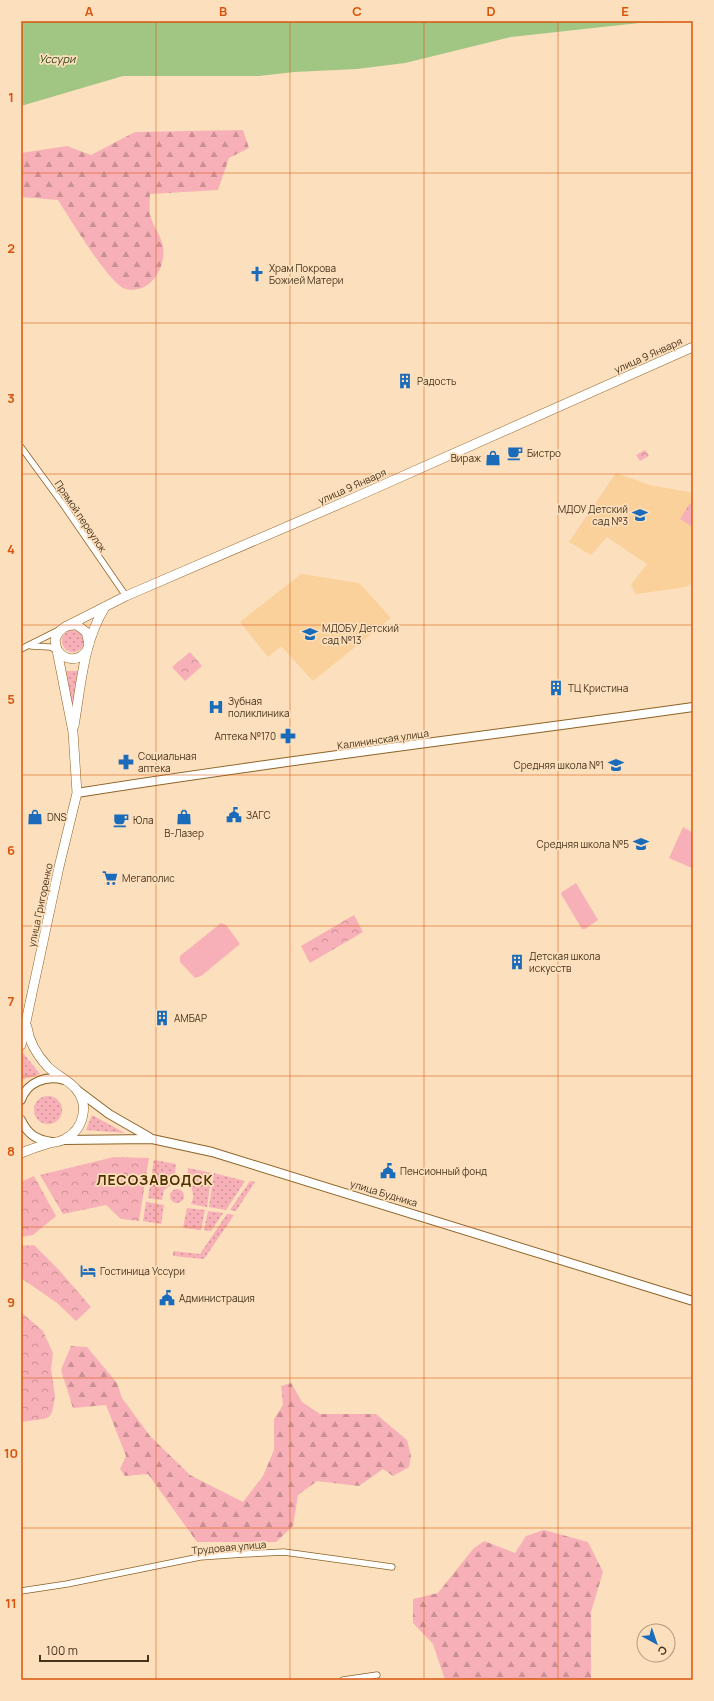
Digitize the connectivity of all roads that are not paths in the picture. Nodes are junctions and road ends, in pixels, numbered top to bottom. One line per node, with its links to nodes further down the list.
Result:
1 (693, 347): 3 (main road, улица 9 Января)
2 (21, 447): 3 (street, Прямой переулок)
3 (126, 596): 4 (main road, улица 9 Января)
4 (106, 607): 5 (main road, улица 9 Января); 7 (main road)
5 (65, 626): 6 (street, улица 9 Января); 7 (main road); 9 (main road)
6 (28, 646): 8 (street, улица 9 Января); 9 (street)
7 (88, 647): 9 (main road); 11 (main road)
8 (21, 649)
9 (58, 651): 11 (main road)
10 (693, 707): 12 (main road, Калининская улица)
11 (73, 732): 12 (main road, улица Григоренко)
12 (77, 793): 13 (main road, улица Григоренко)
13 (26, 1023): 14 (main road, улица Григоренко); 15 (main road)
14 (21, 1045)
15 (66, 1081): 16 (main road); 17 (main road)
16 (75, 1088): 19 (main road); 20 (main road)
17 (21, 1098)
18 (21, 1120): 21 (main road)
19 (152, 1139): 20 (main road, улица Будника); 23 (main road, улица Будника)
20 (63, 1140): 21 (main road)
21 (53, 1142): 22 (main road)
22 (21, 1153)
23 (693, 1301)
24 (392, 1567): 25 (street, Трудовая улица)
25 (21, 1590)
26 (377, 1675): 27 (street)
27 (343, 1680)

